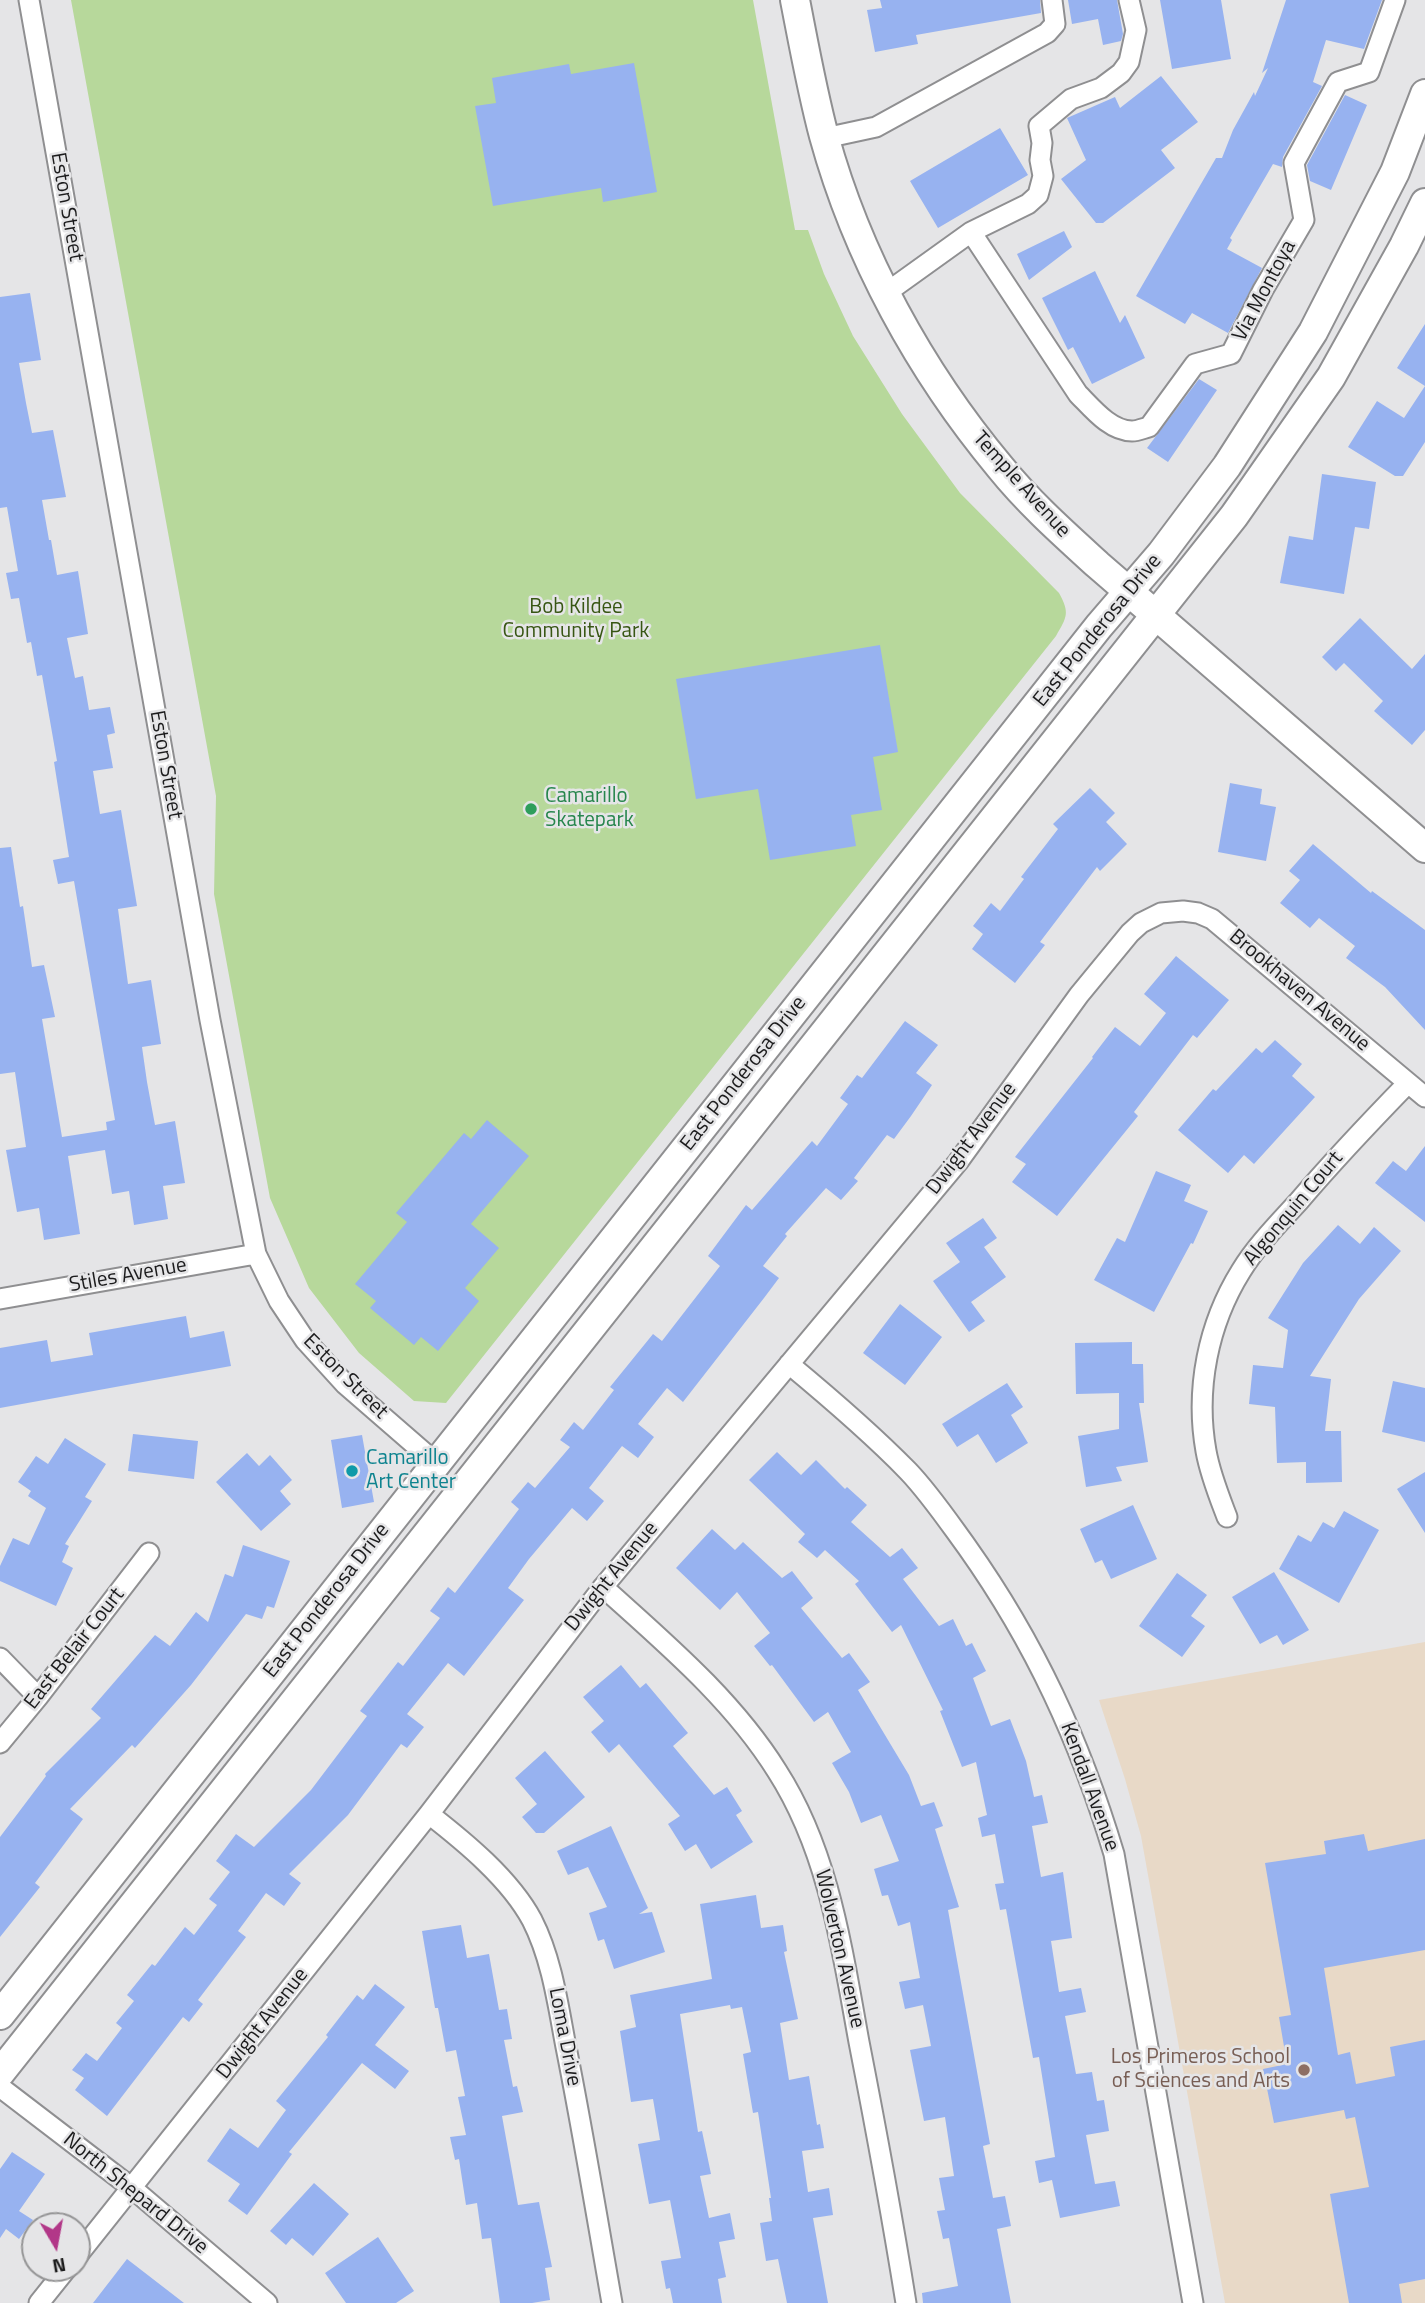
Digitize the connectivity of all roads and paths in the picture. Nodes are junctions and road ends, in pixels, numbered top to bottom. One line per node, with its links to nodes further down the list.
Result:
1 (29, 0): 17 (street, Eston Street)
2 (796, 0): 7 (main road, Temple Avenue)
3 (1052, 0): 7 (street)
4 (1129, 0): 9 (street)
5 (1395, 0): 9 (street, Via Montoya)
6 (1425, 94): 11 (main road, East Ponderosa Drive)
7 (825, 138): 10 (main road, Temple Avenue)
8 (1425, 202): 12 (main road, East Ponderosa Drive)
9 (971, 232): 10 (street)
10 (886, 293): 11 (main road, Temple Avenue)
11 (1128, 591): 12 (main road, Temple Avenue); 20 (main road, East Ponderosa Drive)
12 (1155, 616): 13 (main road, Temple Avenue); 21 (main road, East Ponderosa Drive)
13 (1425, 848)
14 (1161, 914): 15 (street, Brookhaven Avenue); 19 (street, Dwight Avenue)
15 (1408, 1083): 16 (street, Brookhaven Avenue); 22 (street, Algonquin Court)
16 (1425, 1097)
17 (256, 1254): 18 (street, Stiles Avenue); 20 (street, Eston Street)
18 (0, 1299)
19 (789, 1364): 24 (street, Dwight Avenue); 39 (street, Kendall Avenue)
20 (436, 1463): 21 (main road); 29 (main road, East Ponderosa Drive)
21 (465, 1488): 30 (main road, East Ponderosa Drive)
22 (1227, 1517)
23 (149, 1553): 26 (street, East Belair Court)
24 (603, 1587): 28 (street, Dwight Avenue); 38 (street, Wolverton Avenue)
25 (0, 1658): 26 (street)
26 (38, 1698): 27 (street, East Belair Court)
27 (0, 1743)
28 (429, 1814): 32 (street, Dwight Avenue); 37 (street, Loma Drive)
29 (0, 2015)
30 (0, 2073)
31 (0, 2087): 32 (street, North Shepard Drive)
32 (132, 2188): 33 (street, Dwight Avenue); 36 (street, North Shepard Drive)
33 (91, 2239)
34 (56, 2282): 35 (street)
35 (39, 2303)
36 (267, 2303)
37 (612, 2303)
38 (906, 2303)
39 (1194, 2303)

